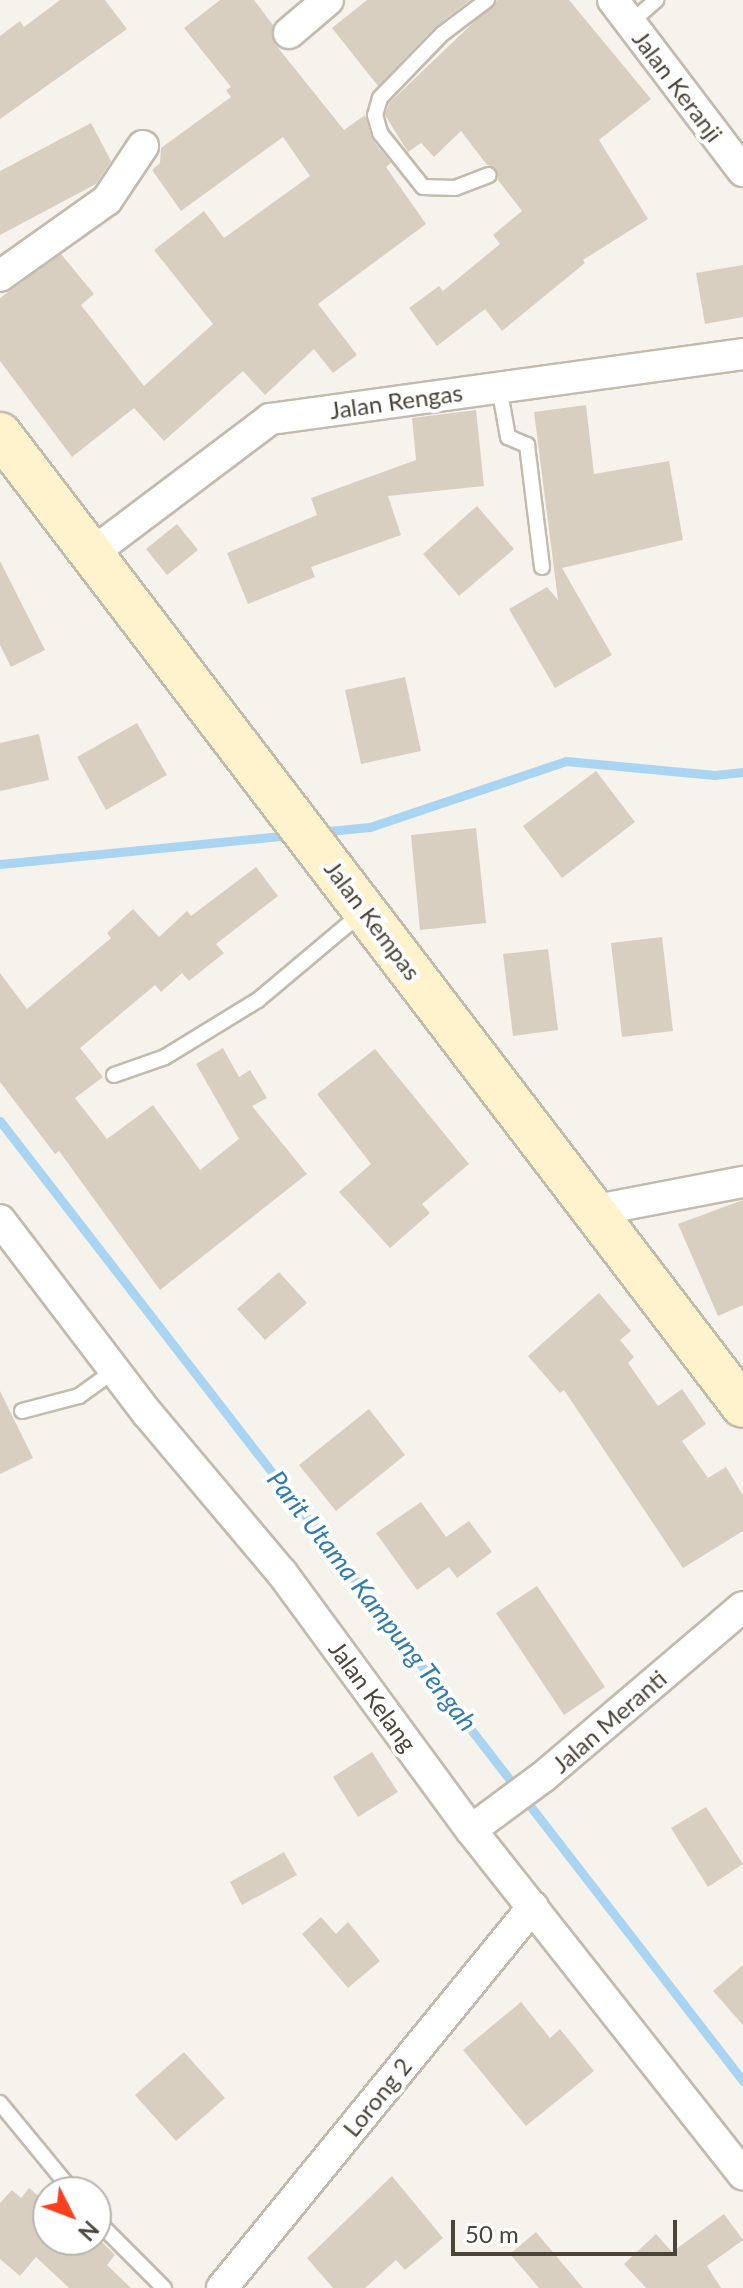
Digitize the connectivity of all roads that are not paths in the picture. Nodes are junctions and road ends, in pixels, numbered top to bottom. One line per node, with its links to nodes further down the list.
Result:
1 (328, 0): 5 (street)
2 (487, 0): 8 (lane)
3 (656, 0): 4 (lane)
4 (621, 12): 7 (street, Jalan Keranji)
5 (289, 33)
6 (143, 146): 9 (street)
7 (743, 171)
8 (489, 175)
9 (0, 276)
10 (743, 354): 11 (street, Jalan Rengas)
11 (499, 387): 13 (street, Jalan Rengas); 14 (lane)
12 (0, 434): 13 (street, Jalan Kempas)
13 (91, 554): 15 (street, Jalan Kempas)
14 (542, 567)
15 (366, 909): 16 (lane); 18 (street, Jalan Kempas)
16 (114, 1075)
17 (743, 1182): 18 (street)
18 (592, 1211): 21 (street, Jalan Kempas)
19 (0, 1220): 20 (street, Jalan Kelang)
20 (115, 1370): 22 (lane); 24 (street, Jalan Kelang)
21 (743, 1406)
22 (22, 1411)
23 (743, 1607): 24 (street, Jalan Meranti)
24 (482, 1823): 25 (street, Jalan Kelang)
25 (533, 1907): 27 (street, Jalan Kelang); 31 (street, Lorong 2)
26 (0, 2103): 28 (lane)
27 (743, 2174)
28 (60, 2176)
29 (112, 2236): 30 (lane)
30 (164, 2288)
31 (222, 2288)

